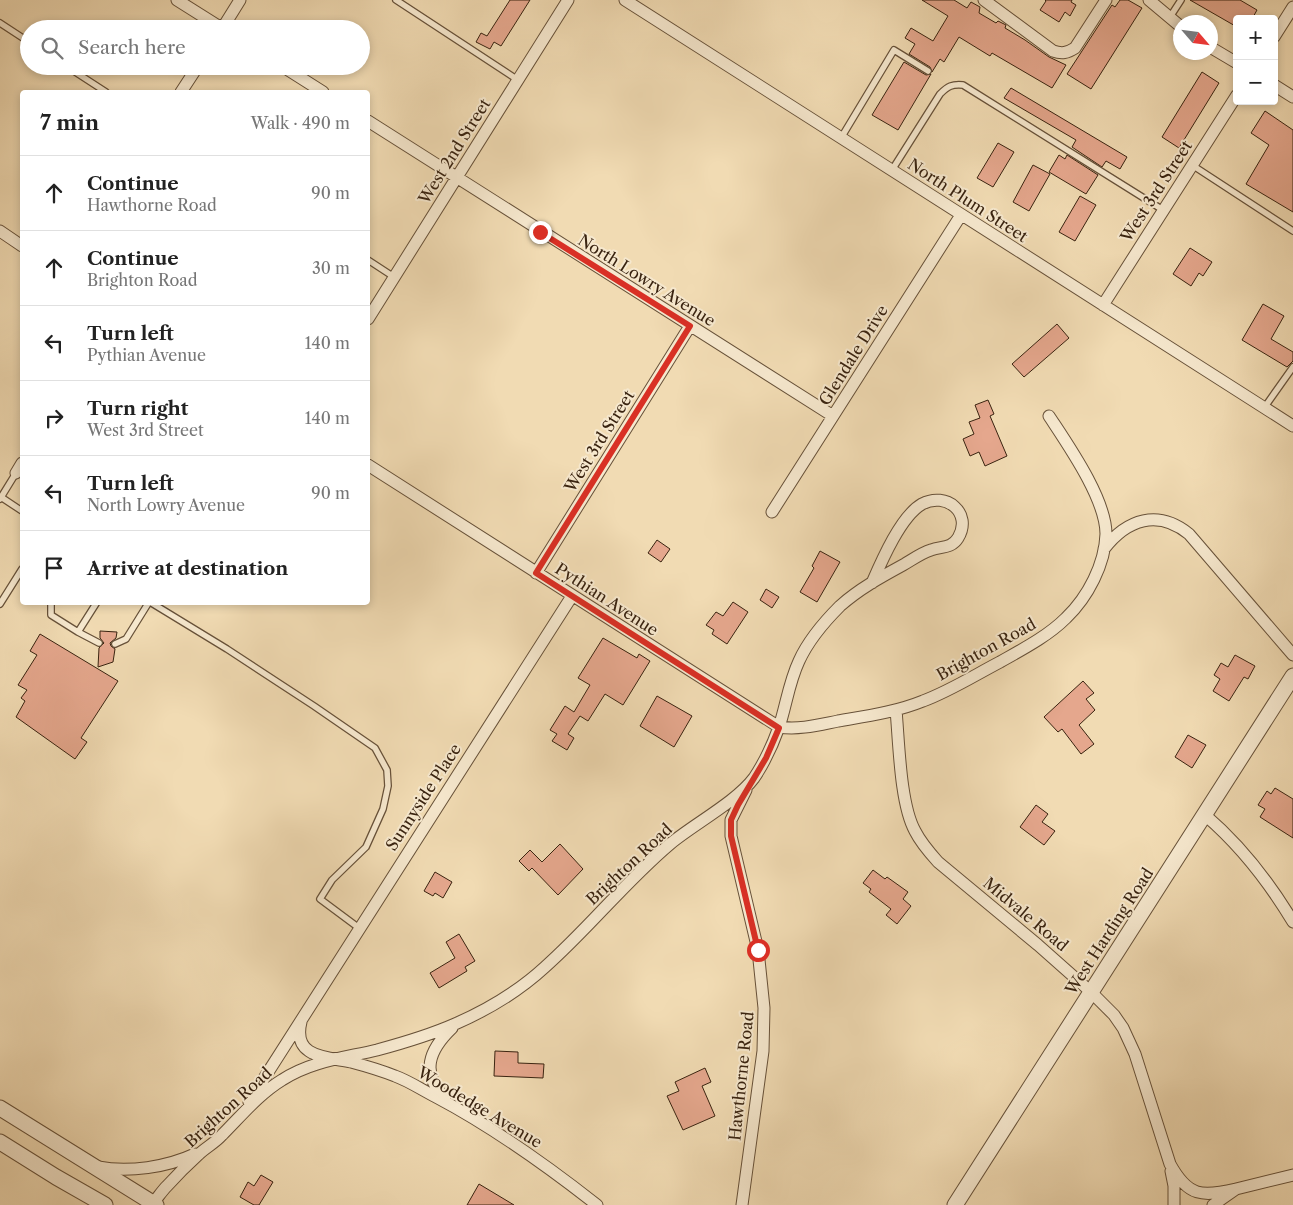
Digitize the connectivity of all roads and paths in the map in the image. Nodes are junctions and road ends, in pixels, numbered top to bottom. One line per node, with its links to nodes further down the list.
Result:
1 (178, 0): 12 (street)
2 (240, 0): 13 (street)
3 (396, 0): 24 (lane)
4 (568, 0): 24 (street, West 2nd Street)
5 (625, 0): 32 (street, North Plum Street)
6 (984, 0): 7 (street)
7 (1106, 0)
8 (1149, 0): 11 (street)
9 (1180, 0): 11 (lane)
10 (1293, 7): 16 (street)
11 (1170, 17): 14 (street)
12 (209, 20)
13 (227, 20)
14 (1173, 20)
15 (0, 24): 17 (lane)
16 (1278, 30)
17 (20, 36)
18 (1218, 52): 19 (street)
19 (1233, 61)
20 (928, 71): 32 (lane)
21 (80, 75): 26 (lane)
22 (192, 75): 27 (street)
23 (296, 75): 28 (street)
24 (518, 80): 35 (street, West 2nd Street)
25 (1278, 88): 29 (street)
26 (103, 90)
27 (182, 90)
28 (320, 90)
29 (1293, 97)
30 (1233, 101): 33 (street, West 3rd Street)
31 (370, 122): 35 (street, North Lowry Avenue)
32 (841, 138): 34 (street, North Plum Street)
33 (1192, 165): 36 (street, West 3rd Street); 39 (lane)
34 (892, 170): 36 (lane); 37 (street, North Plum Street)
35 (457, 178): 42 (street, West 2nd Street); 45 (street, North Lowry Avenue)
36 (1163, 210): 43 (street, West 3rd Street)
37 (961, 215): 43 (street, North Plum Street); 48 (street, Glendale Drive)
38 (0, 231): 40 (street)
39 (1293, 231)
40 (20, 245)
41 (370, 261): 42 (lane)
42 (394, 277): 44 (street, West 2nd Street)
43 (1102, 305): 47 (street, North Plum Street)
44 (370, 316)
45 (690, 326): 48 (street, North Lowry Avenue); 59 (street, West 3rd Street)
46 (1293, 367): 47 (lane)
47 (1264, 408): 50 (street, North Plum Street)
48 (833, 416): 56 (street, Glendale Drive)
49 (1049, 416): 57 (street)
50 (1293, 426)
51 (20, 466): 53 (street)
52 (370, 466): 59 (street, Pythian Avenue)
53 (16, 473): 54 (lane)
54 (1, 498): 55 (lane)
55 (20, 510)
56 (772, 512)
57 (1104, 549): 70 (street); 72 (street, Brighton Road)
58 (20, 572): 62 (lane)
59 (536, 573): 61 (street, Pythian Avenue)
60 (872, 583): 60 (street); 73 (street)
61 (572, 596): 73 (street, Pythian Avenue); 77 (street, Sunnyside Place)
62 (0, 604)
63 (51, 605): 67 (lane)
64 (95, 605): 67 (lane)
65 (148, 605): 69 (lane)
66 (155, 605): 77 (lane)
67 (78, 632): 68 (lane)
68 (99, 643)
69 (115, 644)
70 (1293, 655)
71 (1293, 676): 75 (street, West Harding Road)
72 (896, 710): 73 (street, Brighton Road); 78 (street, Midvale Road)
73 (779, 728): 74 (street, Brighton Road)
74 (753, 779): 80 (street, Brighton Road); 90 (street, Hawthorne Road)
75 (1205, 814): 76 (street); 78 (street, West Harding Road)
76 (1293, 922)
77 (359, 928): 79 (street, Sunnyside Place)
78 (1091, 992): 87 (street, Midvale Road); 97 (street, West Harding Road)
79 (303, 1016): 81 (street, Sunnyside Place); 84 (street, Sunnyside Place)
80 (457, 1023): 81 (street, Brighton Road); 82 (street)
81 (336, 1059): 82 (street, Woodedge Avenue); 84 (street, Brighton Road)
82 (451, 1105): 94 (street, Woodedge Avenue)
83 (0, 1108): 88 (street)
84 (237, 1120): 86 (street, Brighton Road)
85 (0, 1142): 93 (street)
86 (201, 1151): 88 (street); 92 (street, Brighton Road)
87 (1170, 1164): 91 (street, Midvale Road); 98 (street, Midvale Road)
88 (92, 1165): 92 (street)
89 (1293, 1175): 91 (street)
90 (744, 1190): 95 (street); 96 (street, Hawthorne Road)
91 (1236, 1190): 99 (street)
92 (153, 1204)
93 (105, 1205)
94 (597, 1205)
95 (738, 1205)
96 (742, 1205)
97 (955, 1205)
98 (1174, 1205)
99 (1213, 1205)

